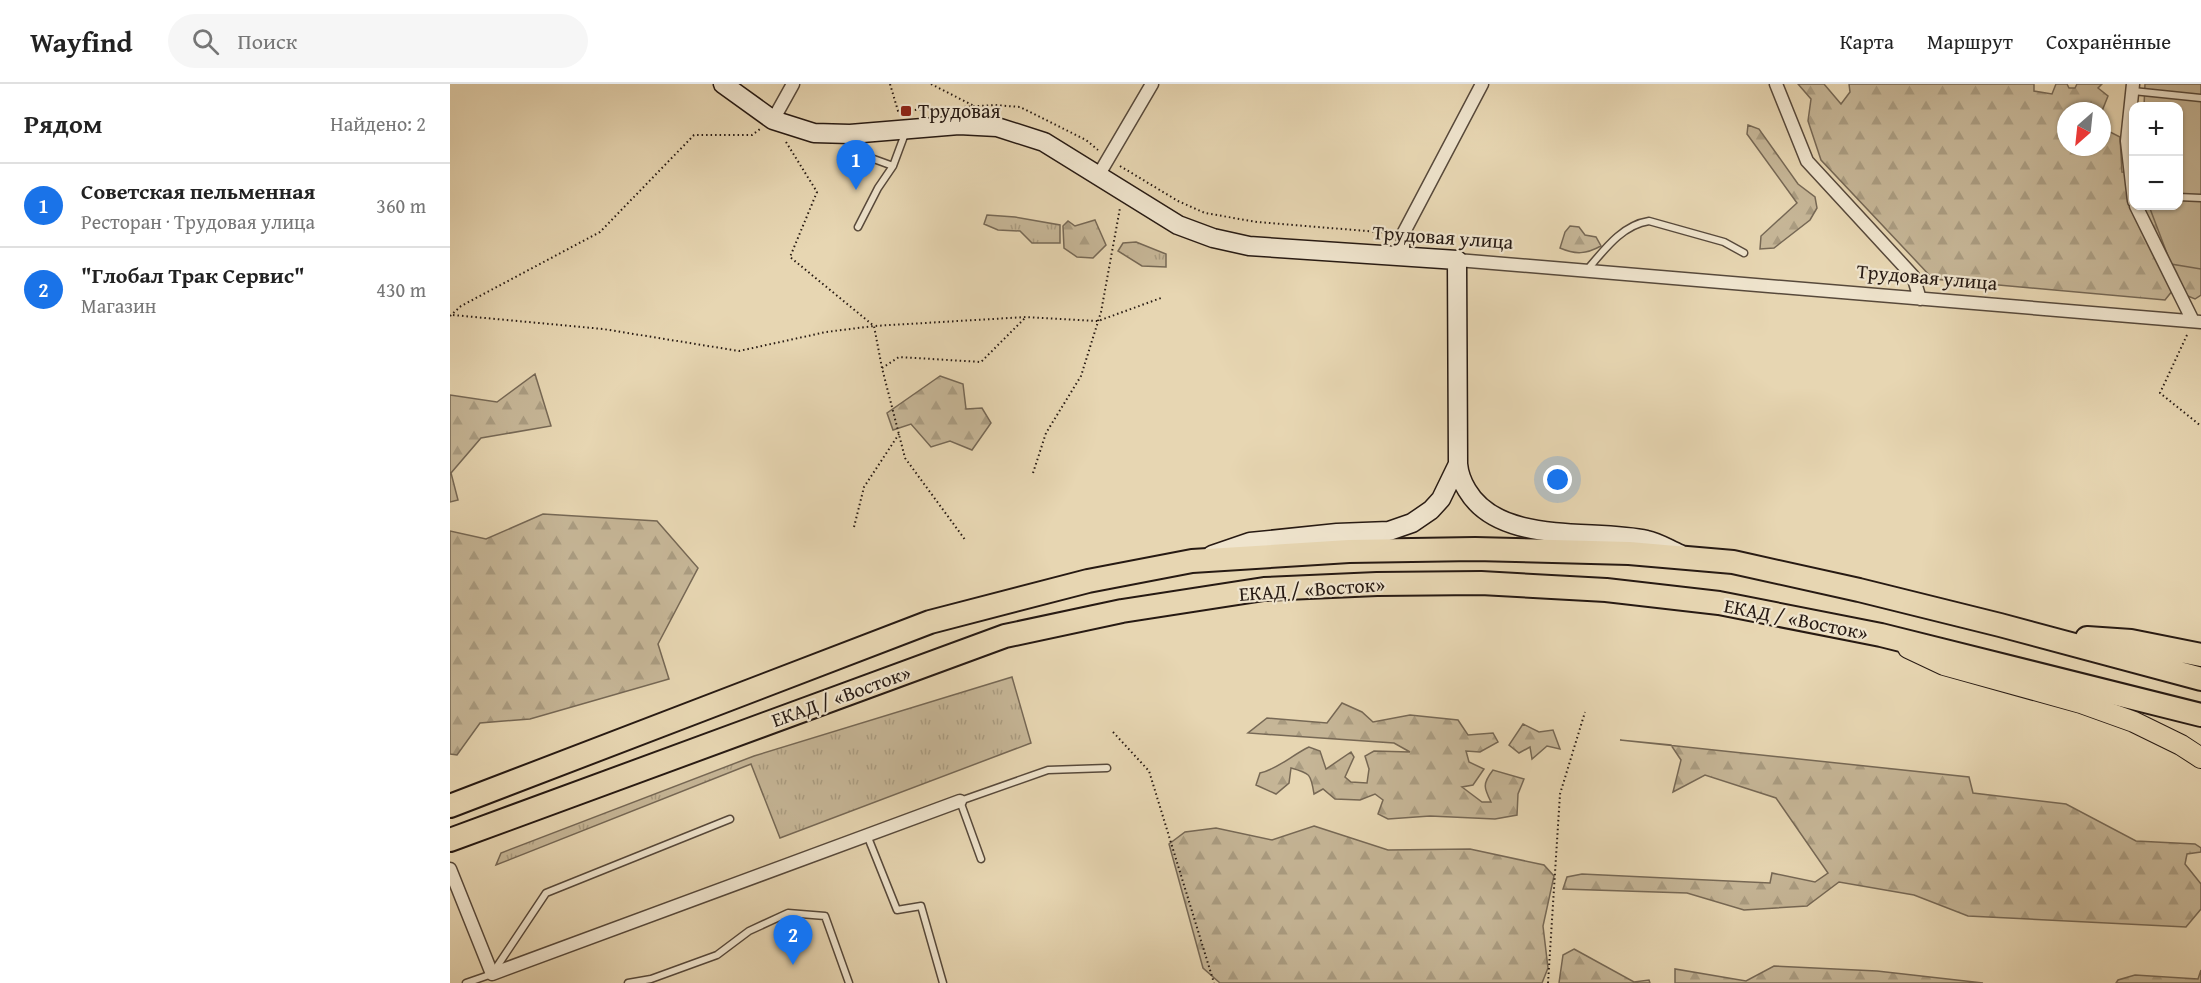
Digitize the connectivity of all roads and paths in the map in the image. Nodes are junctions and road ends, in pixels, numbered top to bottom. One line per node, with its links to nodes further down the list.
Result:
1 (723, 84): 11 (main road, Трудовая улица)
2 (793, 84): 11 (street)
3 (890, 84): 10 (path)
4 (931, 84): 10 (path)
5 (1152, 84): 15 (street)
6 (1482, 84): 23 (street)
7 (1776, 84): 29 (street)
8 (2133, 87): 9 (lane); 14 (street)
9 (2201, 98)
10 (974, 106): 15 (path)
11 (772, 120): 13 (main road, Трудовая улица); 30 (path); 34 (path)
12 (907, 128): 13 (main road, Трудовая улица); 16 (lane); 17 (main road, Трудовая улица)
13 (850, 134): 16 (lane)
14 (2129, 158)
15 (1108, 159): 17 (street); 23 (path)
16 (893, 166): 22 (lane)
17 (1098, 176): 18 (main road, Трудовая улица)
18 (1123, 192): 25 (main road, Трудовая улица); 32 (path)
19 (2183, 197): 20 (lane)
20 (2201, 198)
21 (2139, 210): 33 (street)
22 (858, 227)
23 (1403, 234): 25 (street)
24 (1744, 253): 27 (lane)
25 (1403, 256): 26 (main road, Трудовая улица)
26 (1457, 260): 27 (street, Трудовая улица); 38 (main road)
27 (1587, 271): 29 (street, Трудовая улица)
28 (1161, 298): 32 (path)
29 (1920, 298): 33 (street, Трудовая улица)
30 (450, 315): 34 (path)
31 (1026, 317): 32 (path); 34 (path); 35 (path)
32 (1098, 321): 39 (path)
33 (2197, 322): 36 (path)
34 (874, 326): 35 (path)
35 (882, 368): 37 (path)
36 (2201, 426)
37 (898, 434): 40 (path); 41 (path)
38 (1458, 464): 42 (main road); 43 (main road)
39 (1033, 473)
40 (854, 527)
41 (966, 541)
42 (1686, 557): 43 (highway, ЕКАД / «Восток»); 44 (highway, ЕКАД / «Восток»)
43 (1192, 561): 54 (highway, ЕКАД / «Восток»)
44 (2035, 634): 46 (highway); 47 (highway, ЕКАД / «Восток»)
45 (1881, 635): 49 (highway, ЕКАД / «Восток»); 51 (main road); 57 (highway, ЕКАД / «Восток»)
46 (2201, 655)
47 (2201, 679)
48 (1585, 712): 66 (path)
49 (2201, 715)
50 (1113, 732): 65 (path)
51 (2201, 758)
52 (1107, 768): 53 (lane)
53 (960, 801): 56 (street); 58 (lane)
54 (450, 806)
55 (730, 819): 60 (lane)
56 (867, 836): 60 (street); 64 (lane)
57 (450, 840)
58 (981, 859)
59 (450, 869): 60 (street)
60 (493, 979): 61 (lane)
61 (465, 983)
62 (628, 983): 63 (lane)
63 (849, 983)
64 (943, 983)
65 (1214, 983)
66 (1548, 983)

